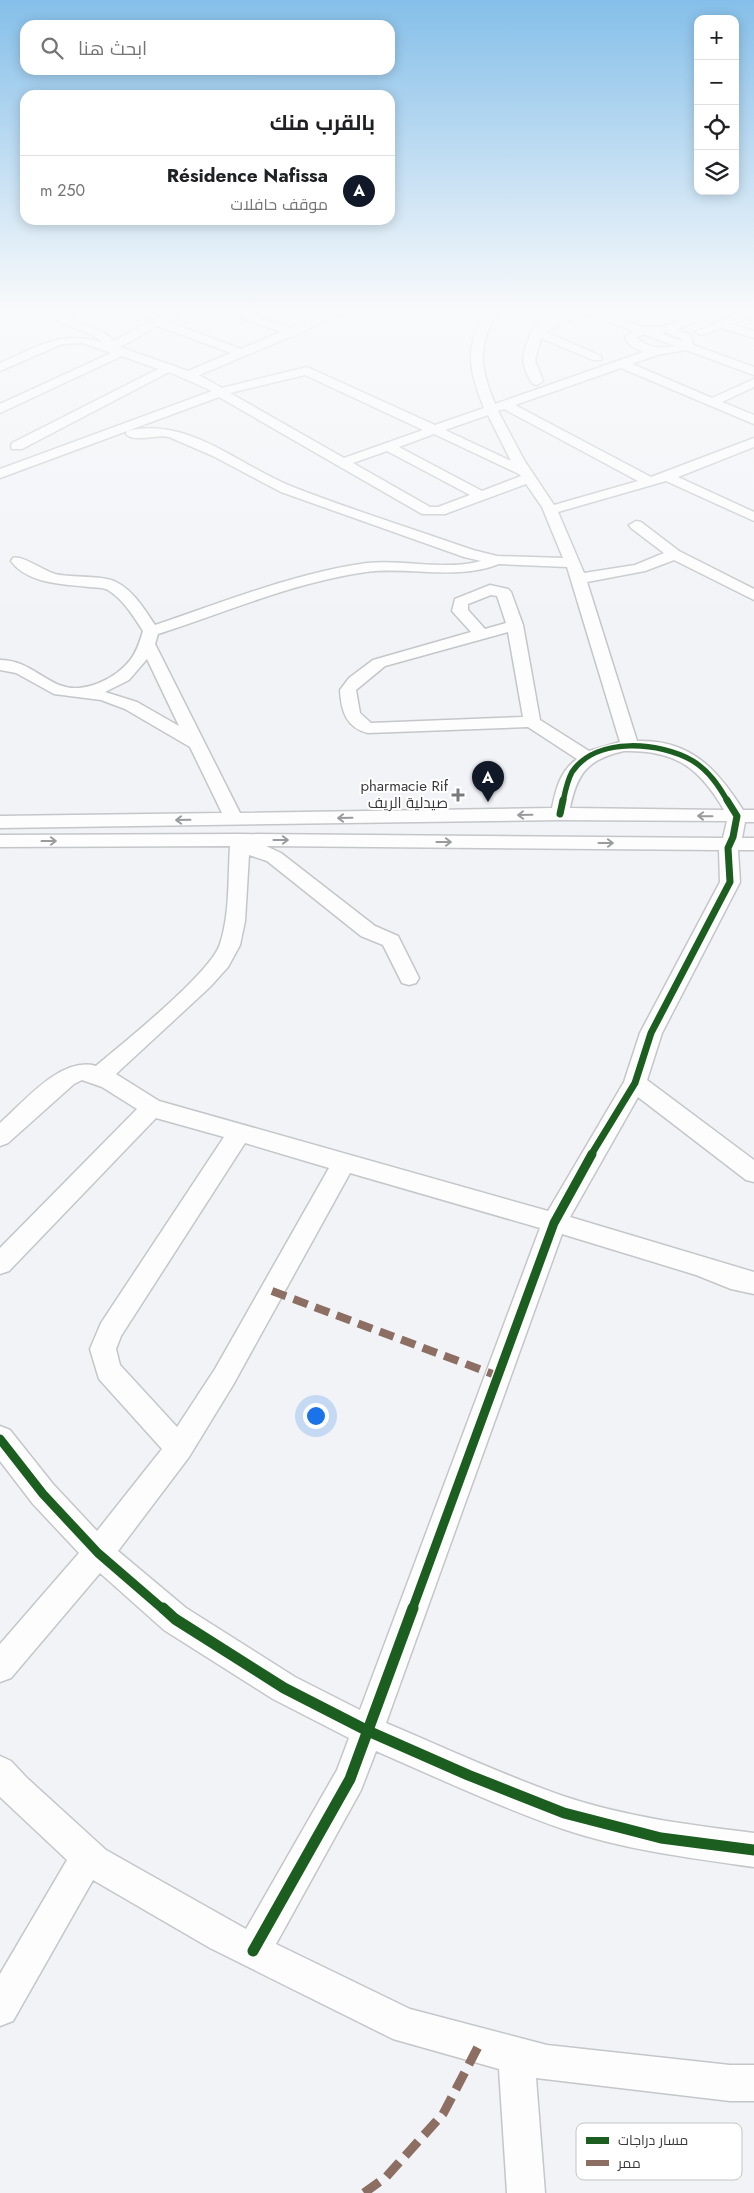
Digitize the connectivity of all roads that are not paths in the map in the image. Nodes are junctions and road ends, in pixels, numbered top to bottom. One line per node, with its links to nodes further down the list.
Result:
1 (75, 413): 16 (street)
2 (163, 413): 16 (street)
3 (257, 413): 17 (street)
4 (399, 413): 11 (street)
5 (461, 413): 11 (street)
6 (473, 413): 12 (street)
7 (499, 413): 19 (street)
8 (514, 413): 21 (street)
9 (738, 413): 10 (street)
10 (754, 420)
11 (422, 424): 12 (street); 17 (street)
12 (434, 430): 15 (street); 19 (street)
13 (132, 434): 27 (street)
14 (754, 442): 20 (street)
15 (388, 446): 17 (street); 22 (street)
16 (46, 457): 18 (street)
17 (335, 459): 22 (street)
18 (0, 474)
19 (526, 474): 22 (street); 23 (street)
20 (668, 477): 21 (street); 24 (street)
21 (650, 482): 23 (street)
22 (480, 496)
23 (550, 510): 29 (street)
24 (754, 517)
25 (636, 525): 26 (street)
26 (674, 554): 30 (street); 31 (street)
27 (497, 560): 29 (street); 34 (street)
28 (18, 561): 34 (street)
29 (573, 563): 30 (street)
30 (579, 578): 39 (street)
31 (754, 595)
32 (515, 625): 33 (street); 33 (street); 37 (street)
33 (481, 634): 37 (street)
34 (149, 638): 36 (street); 38 (street)
35 (0, 665): 36 (street)
36 (81, 692): 38 (street)
37 (532, 722): 40 (street)
38 (194, 743): 43 (street)
39 (630, 745): 40 (street); 42 (street)
40 (589, 759): 41 (street)
41 (560, 814): 42 (street, one-way to 41); 43 (street, one-way to 43)
42 (746, 816): 47 (street)
43 (234, 819): 44 (street, one-way to 44)
44 (0, 822)
45 (0, 841): 46 (street, one-way to 46)
46 (240, 843): 47 (street, one-way to 47); 49 (street); 50 (street)
47 (730, 844): 48 (street); 51 (street)
48 (754, 844)
49 (409, 978)
50 (100, 1076): 52 (street); 54 (street)
51 (635, 1083): 56 (street); 57 (street)
52 (152, 1108): 53 (street); 58 (street)
53 (240, 1132): 55 (street); 61 (street)
54 (0, 1137)
55 (345, 1161): 57 (street); 61 (street)
56 (754, 1173)
57 (554, 1223): 59 (street); 64 (street)
58 (0, 1264)
59 (754, 1282)
60 (0, 1439): 62 (street)
61 (179, 1448): 62 (street)
62 (98, 1553): 63 (street); 64 (street)
63 (0, 1666)
64 (368, 1731): 66 (street); 68 (street)
65 (0, 1772): 67 (street)
66 (754, 1850)
67 (88, 1857): 68 (street); 69 (street)
68 (252, 1951): 70 (street)
69 (0, 2008)
70 (516, 2054): 71 (street); 72 (street)
71 (754, 2083)
72 (526, 2193)

